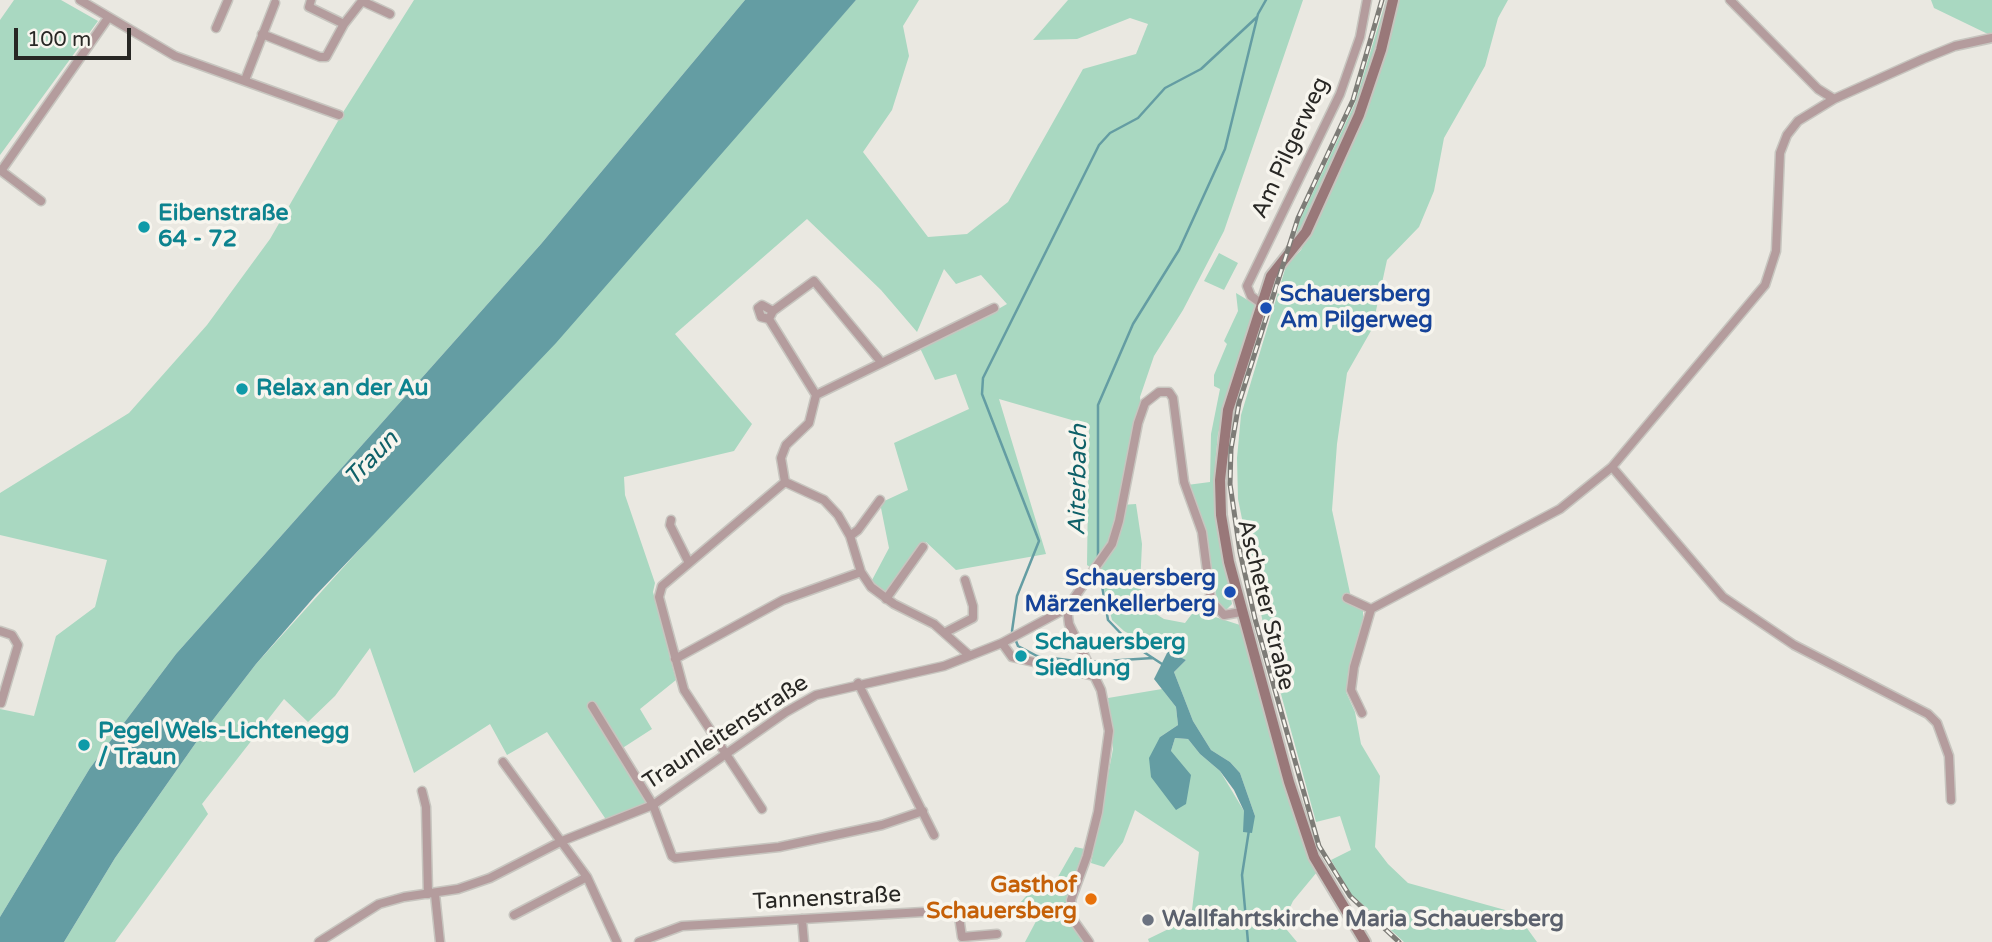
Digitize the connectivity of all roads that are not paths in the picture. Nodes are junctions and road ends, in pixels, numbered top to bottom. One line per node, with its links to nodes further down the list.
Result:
1 (80, 0): 9 (street)
2 (228, 0): 11 (street)
3 (311, 0): 10 (street)
4 (1367, 0): 19 (street, Am Pilgerweg)
5 (1393, 0): 19 (main road, Ascheter Straße)
6 (1730, 0): 15 (street)
7 (275, 3): 12 (street)
8 (390, 14): 10 (street)
9 (108, 18): 14 (street); 17 (street)
10 (344, 24): 12 (street)
11 (216, 28)
12 (262, 34): 14 (street)
13 (1992, 38): 15 (street)
14 (244, 80): 16 (street)
15 (1834, 99): 23 (street)
16 (339, 115)
17 (1, 170): 18 (street)
18 (41, 201)
19 (1262, 304): 36 (main road, Ascheter Straße)
20 (994, 308): 21 (street)
21 (881, 362): 22 (street); 22 (street)
22 (816, 395): 24 (street)
23 (1612, 467): 35 (street); 50 (street)
24 (785, 482): 27 (street); 29 (street)
25 (880, 500): 27 (street)
26 (671, 520): 29 (street)
27 (850, 536): 30 (street)
28 (923, 547): 33 (street)
29 (689, 563): 41 (street)
30 (861, 572): 33 (street); 41 (street)
31 (965, 580): 38 (street)
32 (1348, 598): 35 (street)
33 (886, 599): 38 (street)
34 (1067, 608): 36 (street, Traunleitenstraße); 39 (street, Traunleitenstraße); 42 (street)
35 (1373, 608): 46 (street)
36 (1241, 611): 68 (main road, Ascheter Straße)
37 (0, 631): 44 (street)
38 (946, 632): 40 (street)
39 (1004, 641): 40 (street, Traunleitenstraße); 42 (street)
40 (969, 655): 43 (street, Traunleitenstraße)
41 (675, 659): 47 (street)
42 (1093, 673): 67 (street)
43 (858, 683): 47 (street, Traunleitenstraße); 53 (street)
44 (1, 703)
45 (592, 706): 51 (street)
46 (1362, 713)
47 (727, 755): 51 (street, Traunleitenstraße); 52 (street)
48 (503, 761): 55 (street)
49 (422, 791): 57 (street)
50 (1951, 800)
51 (653, 805): 53 (street); 55 (street, Traunleitenstraße)
52 (762, 808)
53 (923, 811): 54 (street)
54 (934, 835)
55 (562, 841): 56 (street); 57 (street, Traunleitenstraße)
56 (587, 877): 58 (street); 64 (street)
57 (432, 894): 62 (street, Traunleitenstraße); 63 (street)
58 (514, 915)
59 (802, 919): 61 (street, Tannenstraße); 65 (street, Tannenstraße); 66 (street)
60 (997, 934): 61 (street, Tannenstraße)
61 (962, 939)
62 (319, 942)
63 (440, 942)
64 (617, 942)
65 (639, 942)
66 (804, 942)
67 (1089, 942)
68 (1365, 942)

